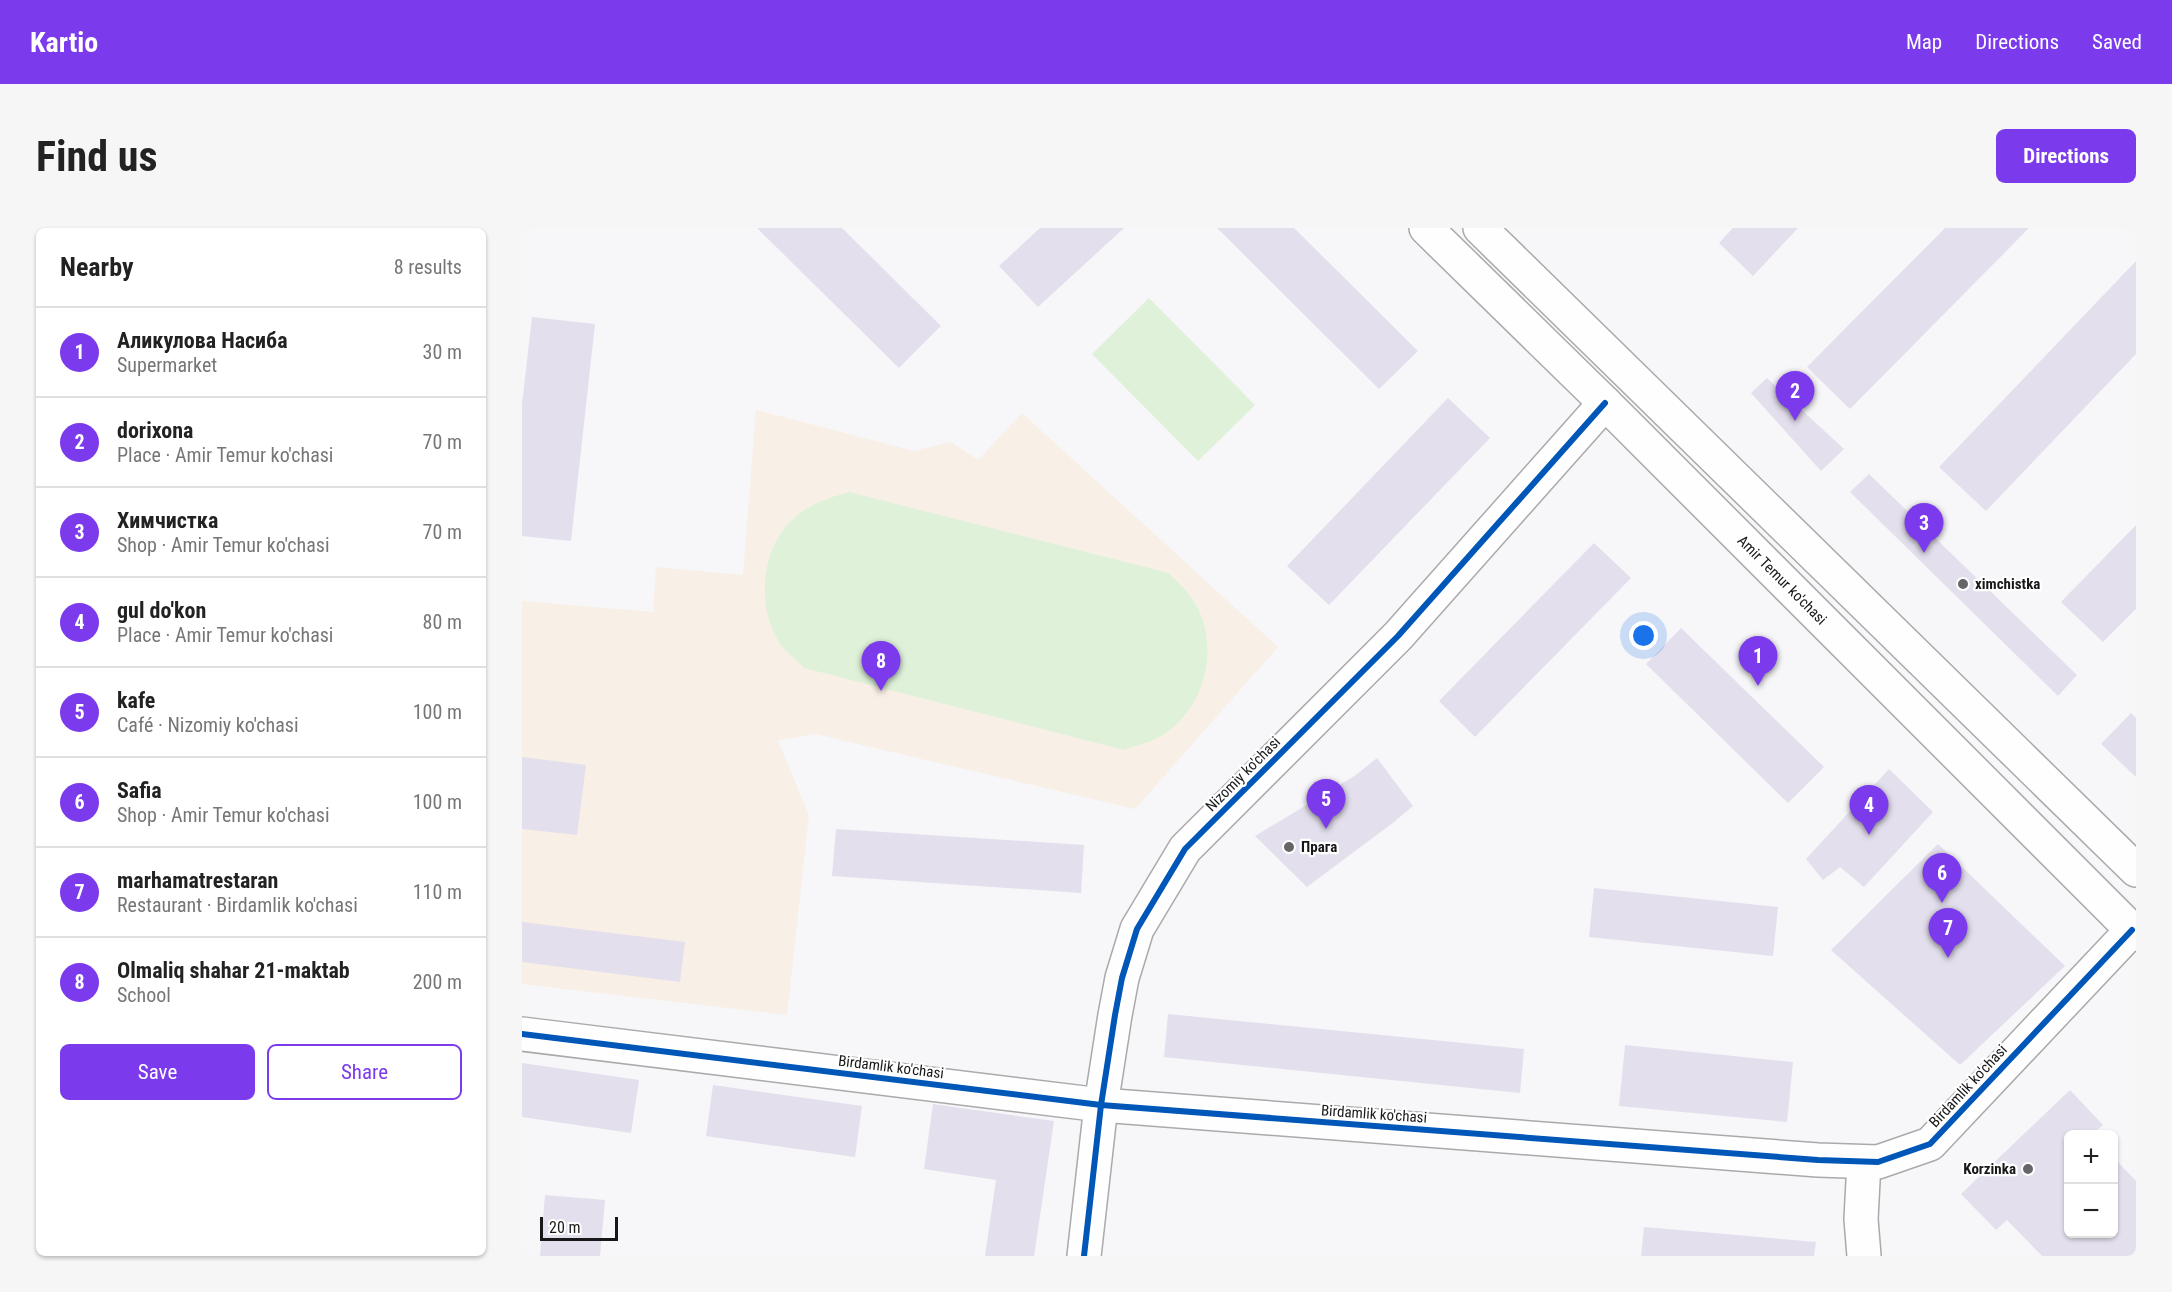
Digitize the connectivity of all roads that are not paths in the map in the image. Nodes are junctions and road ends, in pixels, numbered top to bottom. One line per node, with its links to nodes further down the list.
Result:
1 (1426, 228): 3 (street, Amir Temur ko'chasi)
2 (1480, 228): 4 (street)
3 (1605, 403): 5 (street, Amir Temur ko'chasi); 7 (street, Nizomiy ko'chasi)
4 (2136, 870)
5 (2134, 932): 8 (street, Birdamlik ko'chasi)
6 (522, 1034): 7 (street, Birdamlik ko'chasi)
7 (1101, 1105): 8 (street, Birdamlik ko'chasi); 9 (street, Nizomiy ko'chasi)
8 (1864, 1162): 10 (street)
9 (1084, 1256)
10 (1864, 1256)

